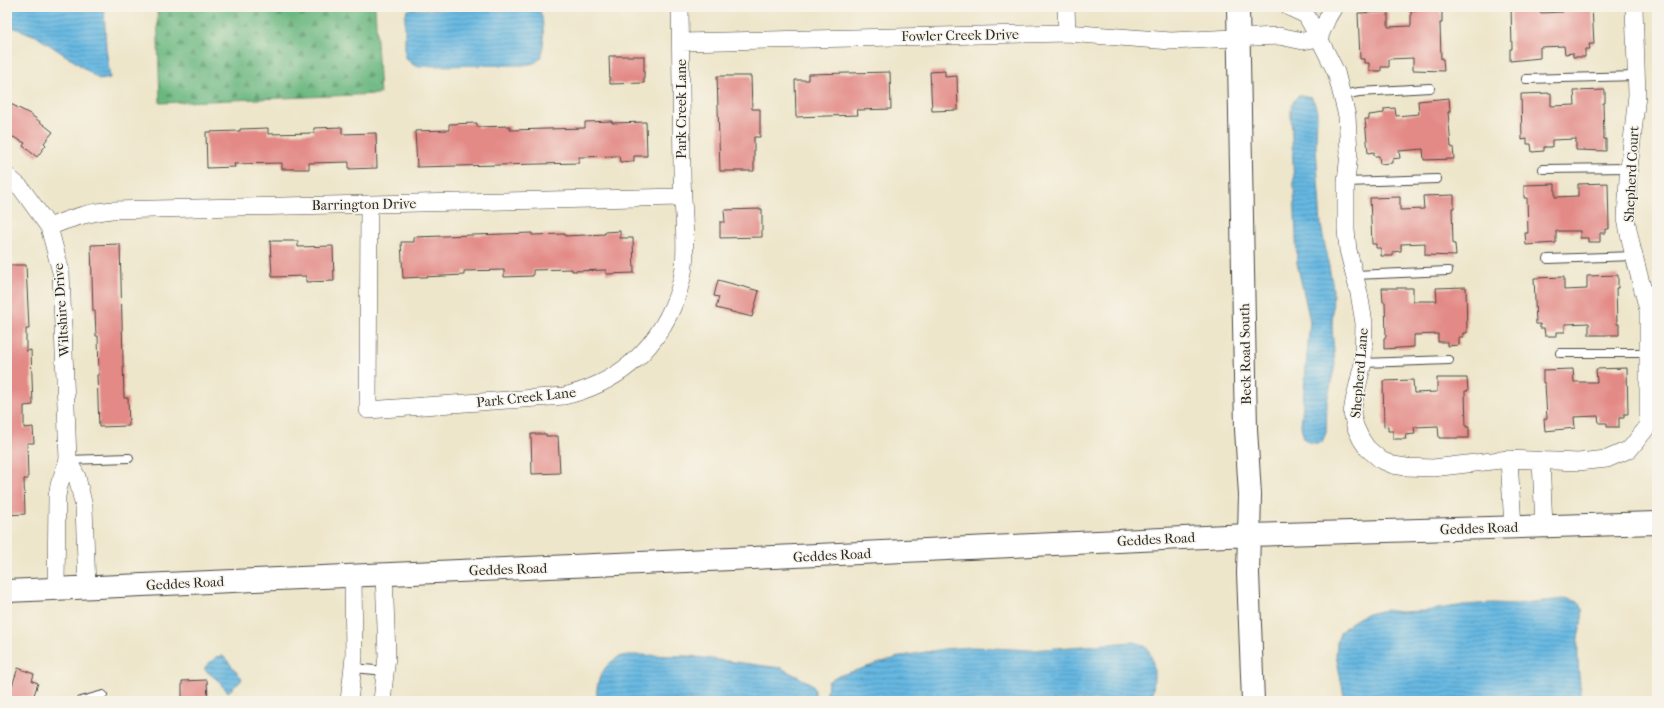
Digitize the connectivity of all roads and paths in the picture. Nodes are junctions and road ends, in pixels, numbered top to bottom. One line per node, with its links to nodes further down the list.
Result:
1 (680, 7): 10 (street, Park Creek Lane)
2 (1066, 7): 7 (street)
3 (1238, 7): 8 (main road, Beck Road South)
4 (1289, 7): 9 (street, Shepherd Lane)
5 (1334, 7): 9 (street)
6 (1634, 7): 11 (street, Shepherd Court)
7 (1067, 33): 8 (street, Fowler Creek Drive); 10 (street, Fowler Creek Drive)
8 (1239, 38): 9 (street); 38 (main road, Beck Road South)
9 (1319, 38): 14 (street, Shepherd Lane)
10 (680, 42): 20 (street, Park Creek Lane)
11 (1636, 76): 12 (lane); 15 (street, Shepherd Court)
12 (1526, 79)
13 (1430, 88): 14 (lane)
14 (1343, 95): 19 (street, Shepherd Lane)
15 (1629, 168): 16 (lane); 23 (street, Shepherd Court)
16 (1543, 169)
17 (7, 176): 22 (street, Wiltshire Drive)
18 (1437, 179): 19 (lane)
19 (1346, 182): 26 (street, Shepherd Lane)
20 (682, 197): 21 (street, Barrington Drive); 21 (street, Park Creek Lane)
21 (369, 204): 22 (street, Barrington Drive)
22 (49, 227): 33 (street, Wiltshire Drive)
23 (1634, 256): 24 (lane); 28 (street, Shepherd Court)
24 (1548, 259)
25 (1448, 271): 26 (lane)
26 (1355, 275): 30 (street, Shepherd Lane)
27 (1560, 353): 28 (lane)
28 (1648, 354): 34 (street, Shepherd Court)
29 (1449, 360): 30 (lane)
30 (1363, 363): 32 (street, Shepherd Lane)
31 (128, 458): 33 (lane)
32 (1509, 459): 34 (street, Shepherd Court); 37 (street)
33 (68, 460): 41 (street, Wiltshire Drive); 42 (street, Wiltshire Drive)
34 (1541, 460): 36 (street)
35 (1657, 523): 36 (main road, Geddes Road)
36 (1544, 526): 37 (main road, Geddes Road)
37 (1513, 527): 38 (main road, Geddes Road)
38 (1248, 535): 39 (main road, Geddes Road); 50 (main road, Beck Road South)
39 (384, 574): 40 (main road, Geddes Road); 45 (street)
40 (353, 576): 41 (main road, Geddes Road); 44 (street)
41 (87, 588): 42 (main road, Geddes Road)
42 (56, 589): 43 (main road, Geddes Road)
43 (7, 591)
44 (353, 668): 45 (lane); 48 (street)
45 (386, 671): 49 (street)
46 (103, 695): 47 (lane)
47 (81, 701)
48 (349, 701)
49 (382, 701)
50 (1254, 701)

